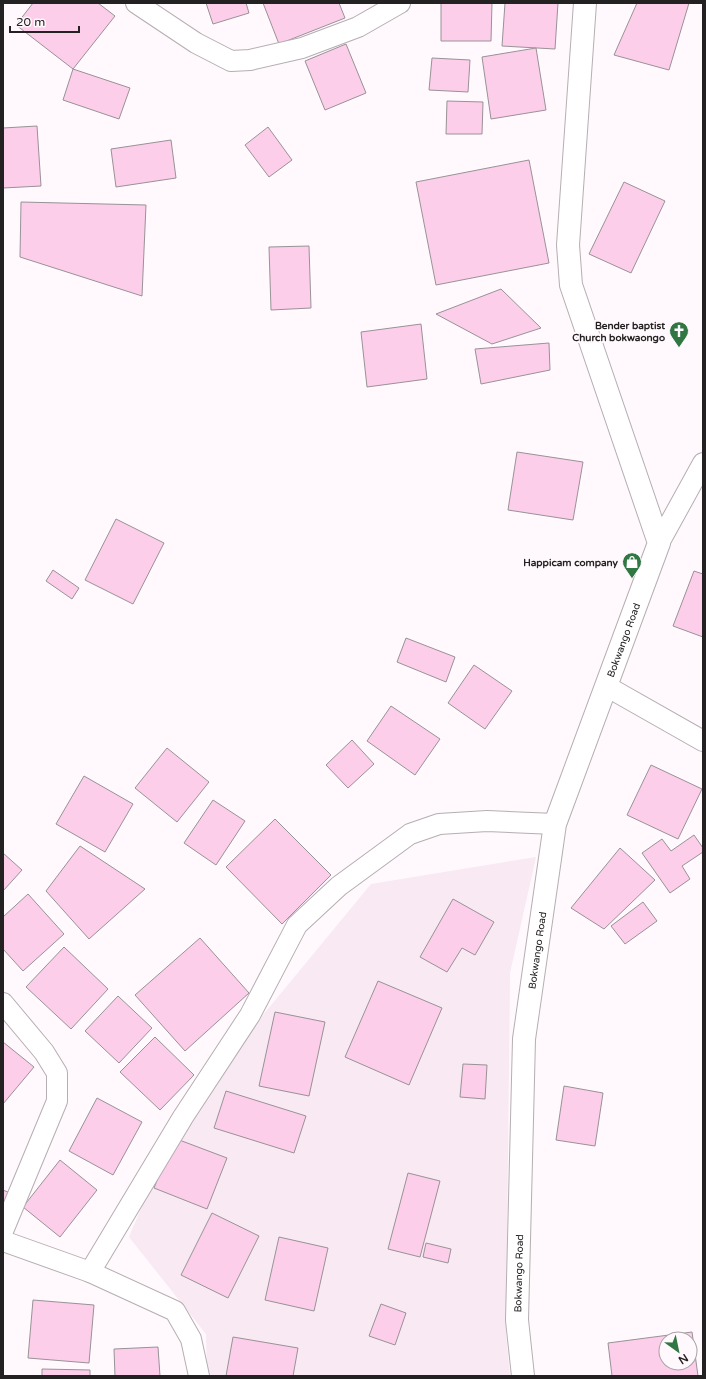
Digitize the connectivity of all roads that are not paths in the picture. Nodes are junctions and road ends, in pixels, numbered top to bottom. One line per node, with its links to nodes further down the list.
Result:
1 (136, 3): 2 (street)
2 (400, 3)
3 (585, 3): 5 (street)
4 (703, 463): 5 (street)
5 (659, 543): 6 (street, Bokwango Road)
6 (606, 686): 7 (street); 8 (street, Bokwango Road)
7 (703, 741)
8 (556, 824): 12 (street); 14 (street, Bokwango Road)
9 (3, 1003): 10 (street)
10 (3, 1231)
11 (3, 1241): 12 (street)
12 (90, 1272): 13 (street)
13 (199, 1376)
14 (523, 1376)

